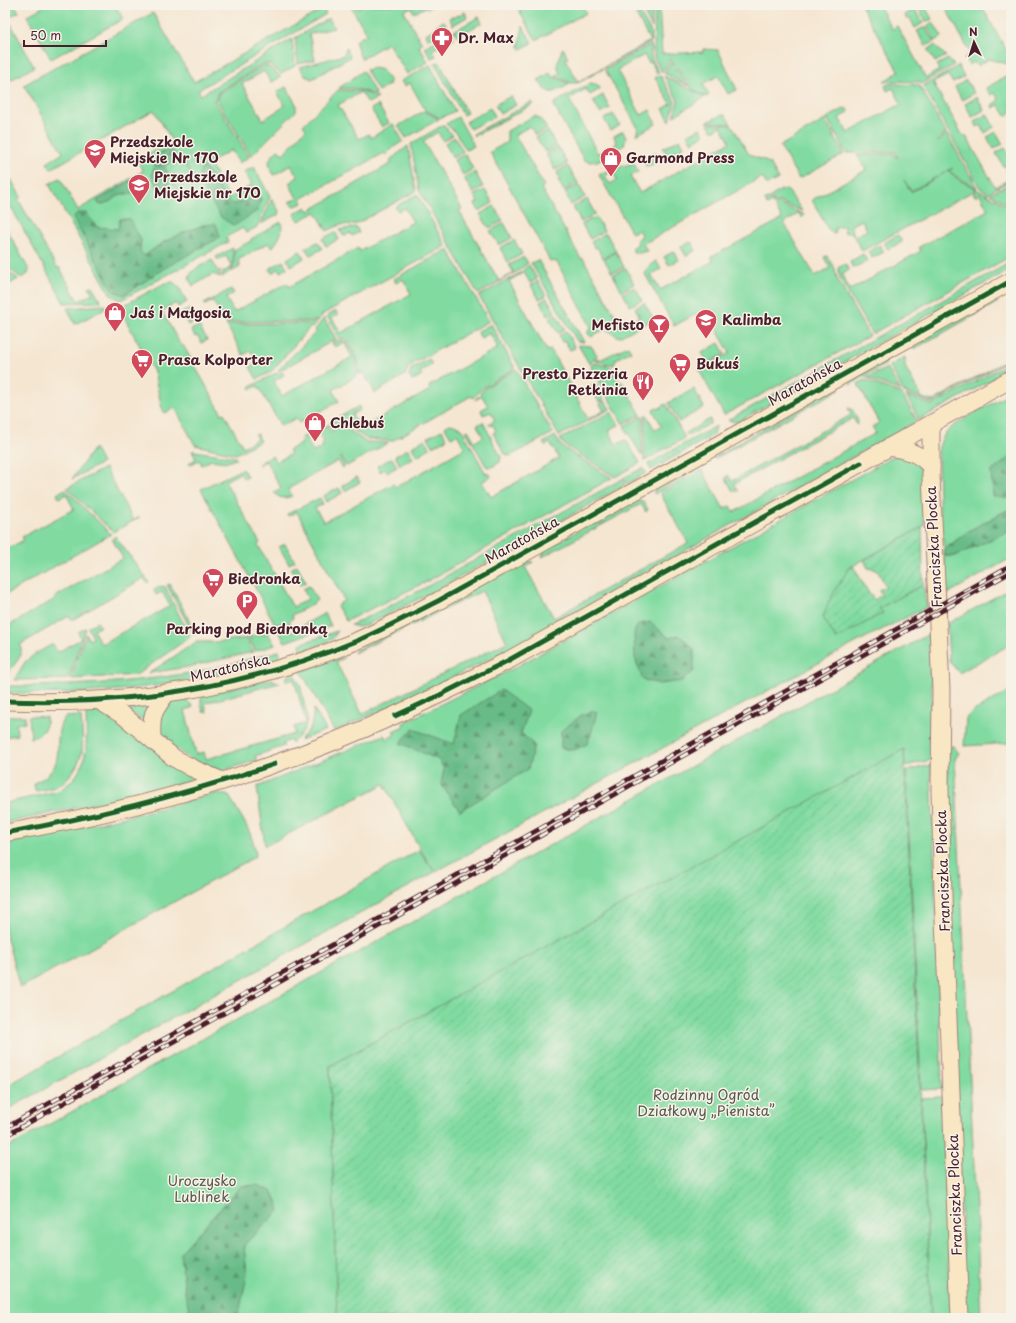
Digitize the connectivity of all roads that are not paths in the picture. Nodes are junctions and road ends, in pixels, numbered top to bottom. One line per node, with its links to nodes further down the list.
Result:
1 (1011, 281): 6 (street, Maratońska)
2 (1011, 379): 3 (street)
3 (931, 424): 4 (street); 5 (street, Franciszka Plocka)
4 (890, 447): 5 (street); 10 (street)
5 (931, 467): 12 (street, Franciszka Plocka)
6 (166, 694): 7 (street, Maratońska); 9 (street)
7 (98, 700): 8 (street, Maratońska); 9 (street)
8 (5, 701)
9 (152, 739): 10 (street)
10 (222, 781): 11 (street)
11 (5, 833)
12 (960, 1318)

